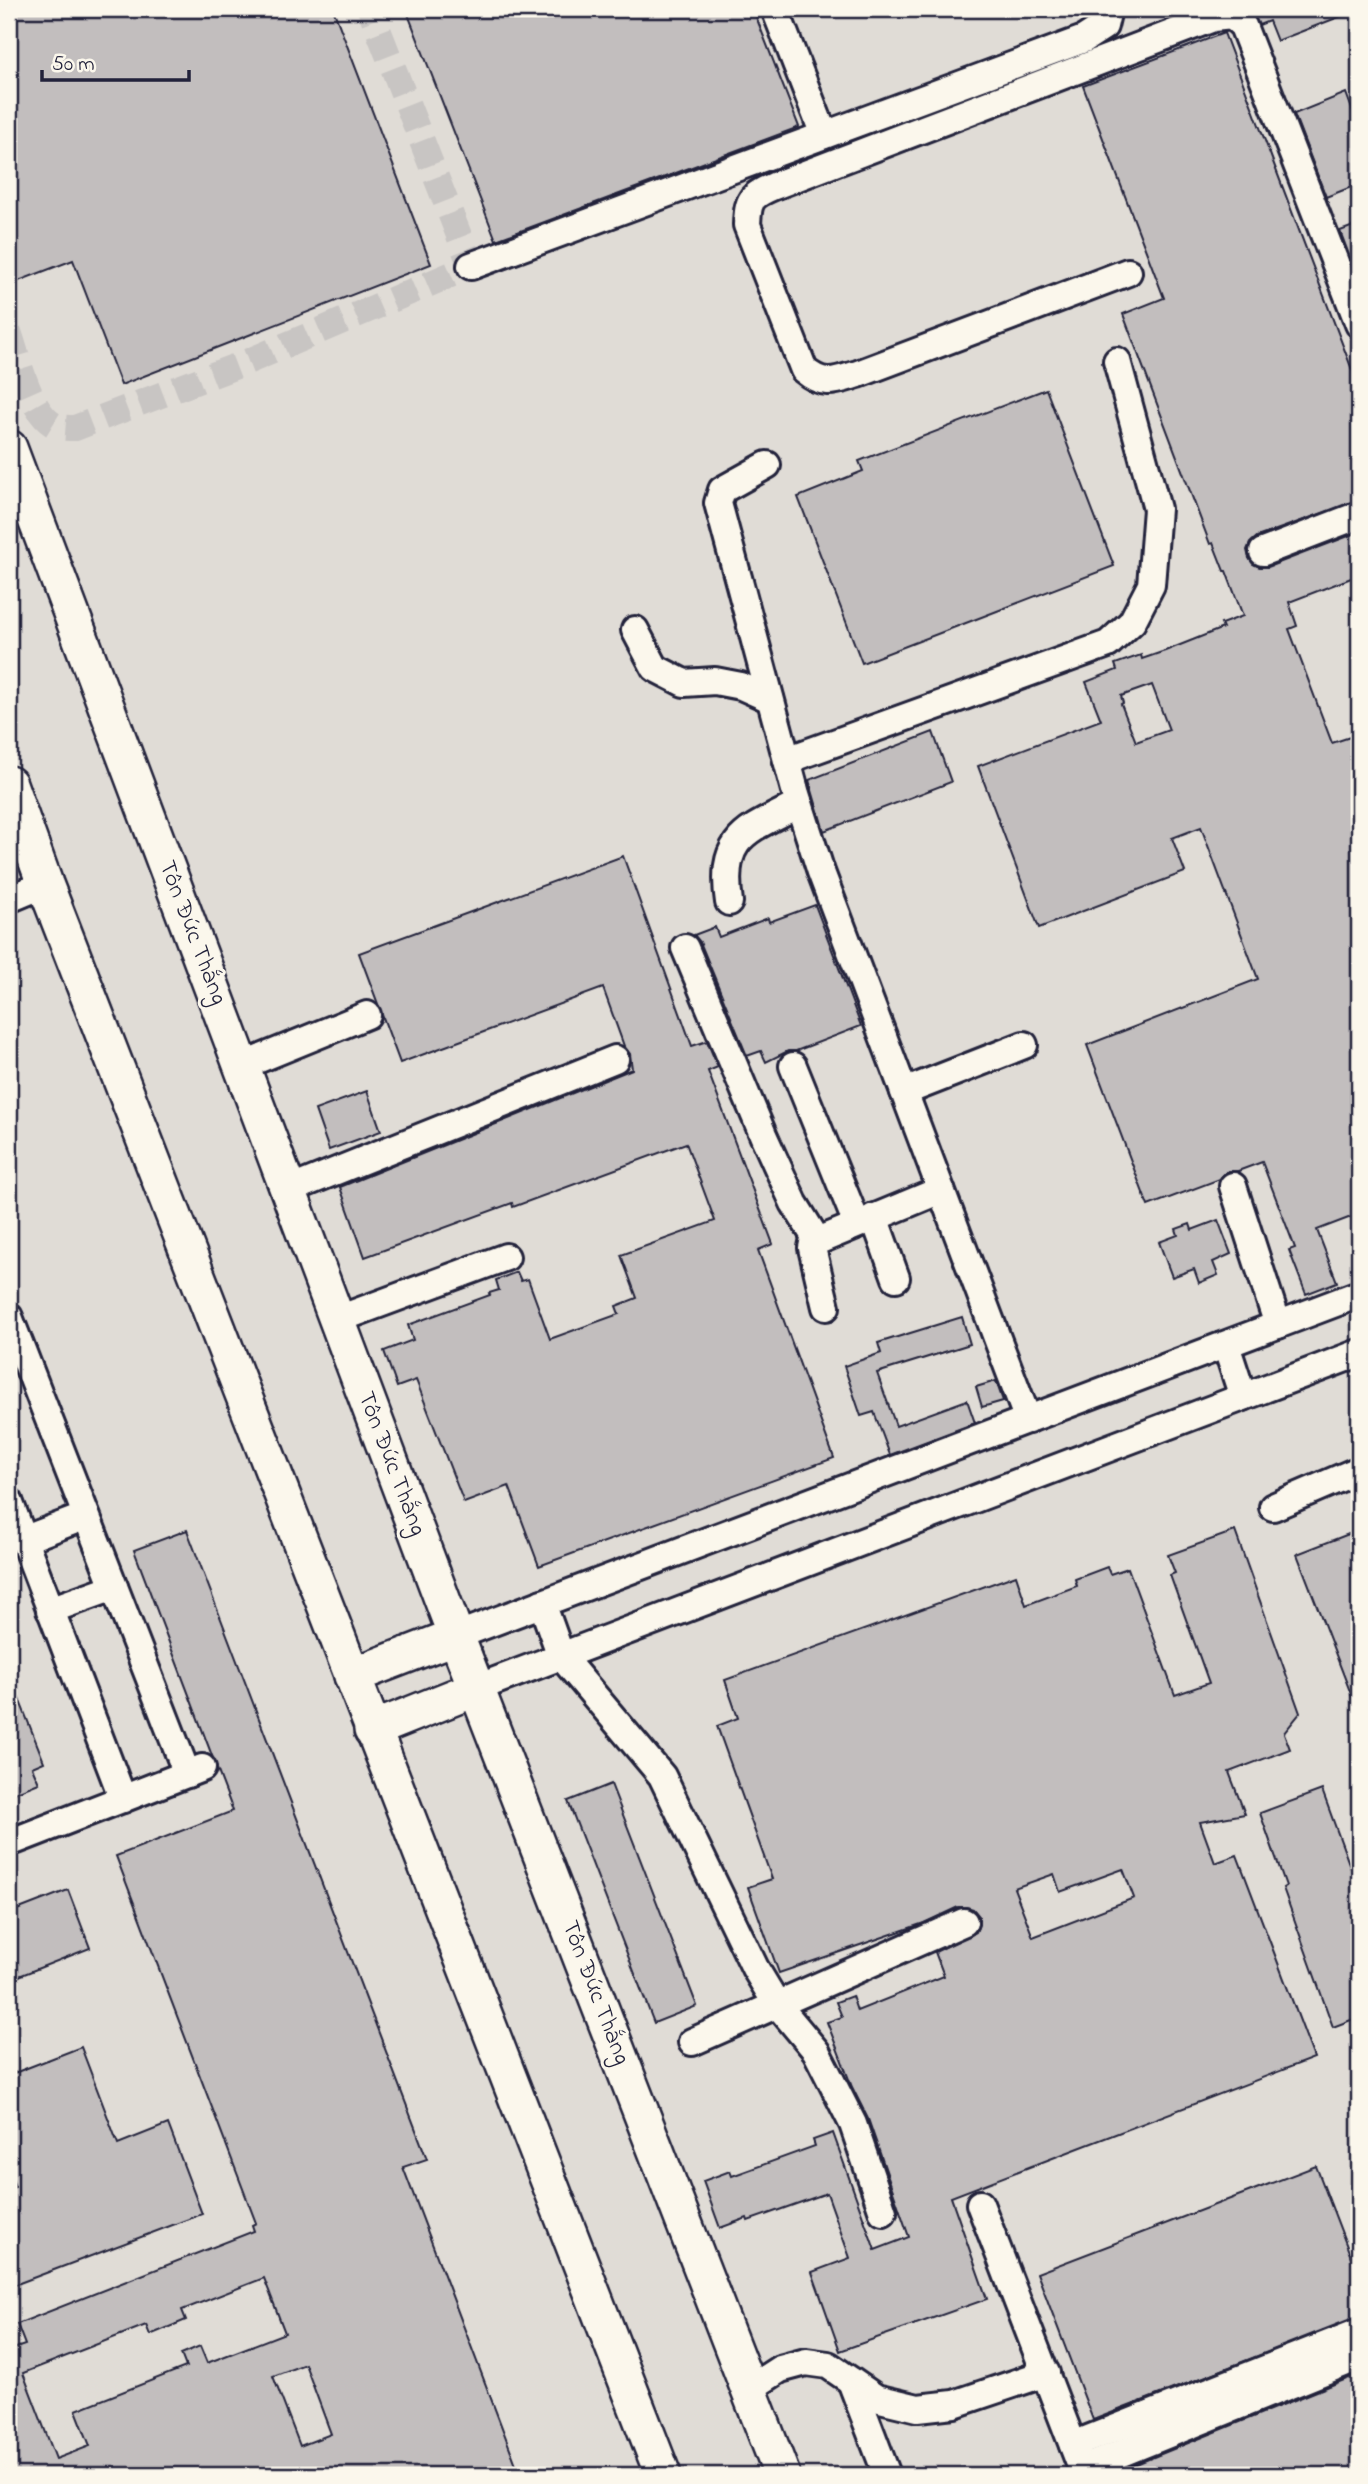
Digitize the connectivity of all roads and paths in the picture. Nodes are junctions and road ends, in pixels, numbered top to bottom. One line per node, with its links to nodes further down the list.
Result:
1 (775, 9): 3 (street)
2 (1108, 9): 3 (street)
3 (824, 135): 4 (street)
4 (471, 266)
5 (1128, 272): 6 (street)
6 (1359, 324)
7 (1117, 361): 14 (street)
8 (9, 449): 24 (main road, Tôn Đức Thắng)
9 (767, 465): 13 (street)
10 (1359, 516): 11 (street)
11 (1263, 552)
12 (635, 630): 13 (street)
13 (770, 699): 14 (street)
14 (786, 760): 16 (street)
15 (9, 784): 17 (main road)
16 (799, 804): 19 (street); 26 (street)
17 (45, 884): 18 (street); 54 (main road)
18 (9, 899)
19 (729, 902)
20 (685, 948): 31 (street)
21 (367, 1015): 24 (street)
22 (1024, 1045): 26 (street)
23 (615, 1059): 28 (street)
24 (242, 1066): 28 (main road, Tôn Đức Thắng)
25 (793, 1066): 30 (street)
26 (904, 1092): 29 (street)
27 (1233, 1186): 38 (street)
28 (289, 1190): 37 (main road, Tôn Đức Thắng)
29 (941, 1191): 30 (street); 43 (street)
30 (865, 1220): 31 (street); 33 (street)
31 (817, 1240): 35 (street)
32 (506, 1257): 37 (street)
33 (896, 1278)
34 (1359, 1294): 38 (street)
35 (825, 1307)
36 (9, 1317): 41 (street)
37 (336, 1320): 52 (main road, Tôn Đức Thắng)
38 (1278, 1325): 39 (street)
39 (1226, 1345): 42 (street); 43 (street)
40 (1359, 1353): 42 (street)
41 (18, 1369): 47 (street)
42 (1243, 1397): 53 (street)
43 (1028, 1420): 50 (street)
44 (1359, 1470): 46 (street)
45 (9, 1502): 48 (street)
46 (1273, 1507)
47 (86, 1516): 48 (street); 49 (street)
48 (23, 1540): 51 (street)
49 (114, 1587): 51 (street); 57 (street)
50 (542, 1603): 52 (street); 53 (street)
51 (50, 1610): 57 (street)
52 (456, 1636): 54 (main road); 55 (main road, Tôn Đức Thắng)
53 (561, 1656): 55 (street); 60 (street)
54 (352, 1676): 56 (main road)
55 (477, 1688): 56 (main road); 69 (main road, Tôn Đức Thắng)
56 (372, 1730): 71 (main road)
57 (123, 1799): 58 (street)
58 (9, 1843)
59 (964, 1922): 60 (street)
60 (776, 2003): 61 (street); 63 (street)
61 (692, 2042)
62 (980, 2204): 66 (street)
63 (883, 2213)
64 (1359, 2332): 67 (street)
65 (1359, 2357): 67 (street)
66 (1046, 2373): 68 (street); 70 (street)
67 (1285, 2374): 70 (street)
68 (851, 2381): 69 (street); 73 (street)
69 (748, 2389): 72 (main road, Tôn Đức Thắng)
70 (1080, 2463)
71 (663, 2475)
72 (782, 2475)
73 (887, 2475)

